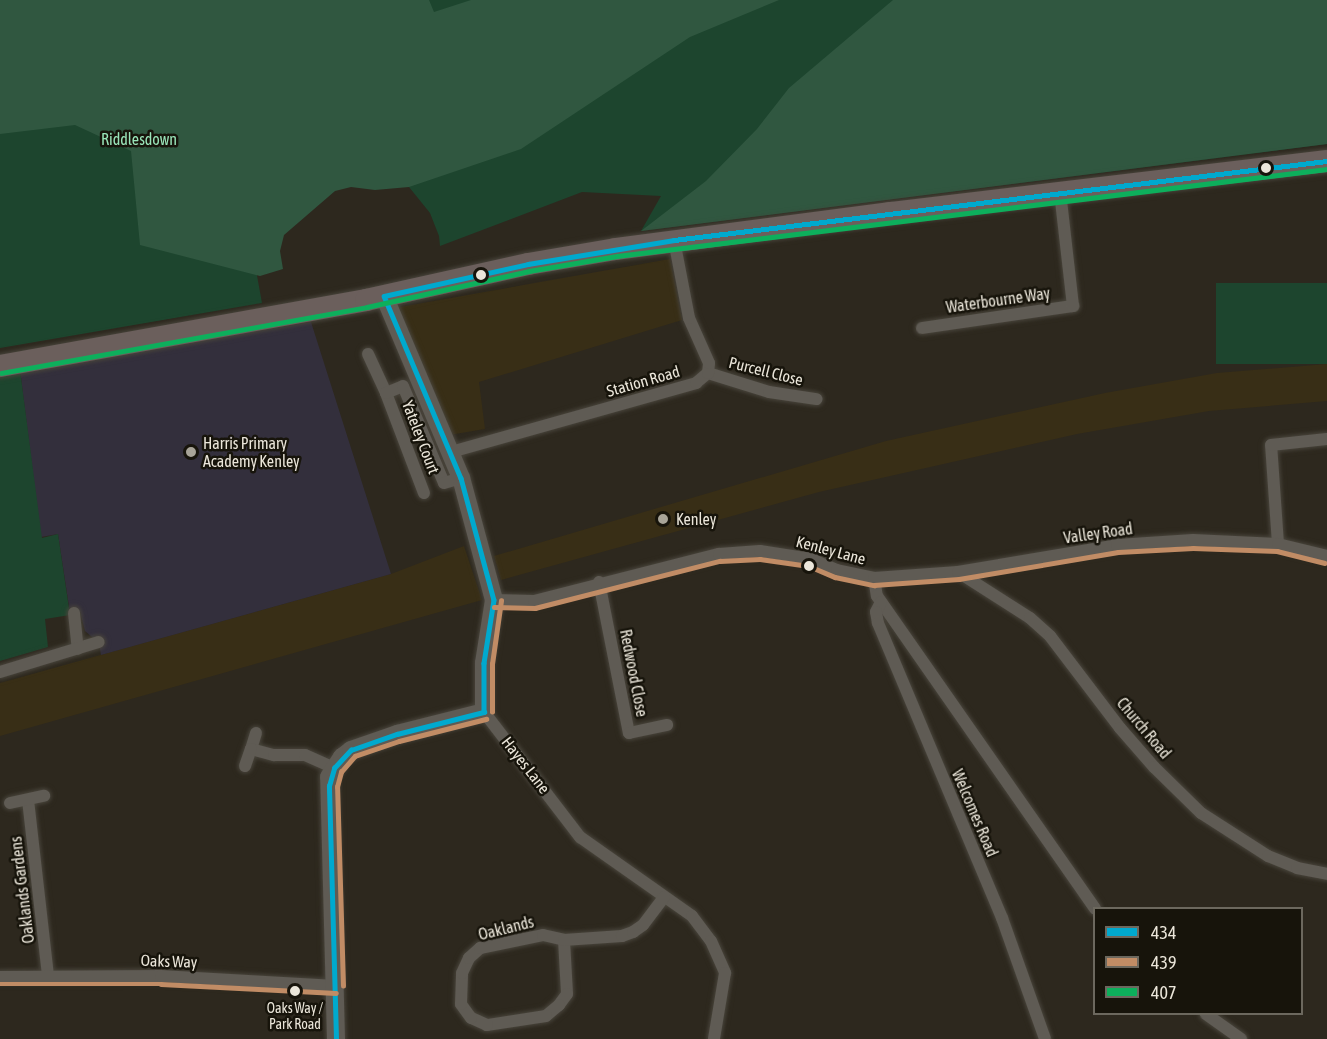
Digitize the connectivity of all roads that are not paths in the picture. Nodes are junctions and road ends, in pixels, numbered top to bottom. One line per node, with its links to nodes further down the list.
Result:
1 (1327, 161): 2 (highway)
2 (1060, 192): 3 (highway); 5 (street, Waterbourne Way)
3 (674, 240): 4 (highway); 8 (street)
4 (384, 296): 7 (highway); 12 (street)
5 (922, 328)
6 (368, 354): 9 (street, Yateley Court)
7 (0, 366)
8 (708, 373): 10 (street, Purcell Close); 12 (street, Station Road)
9 (386, 393): 13 (street, Yateley Court); 14 (street, Yateley Court)
10 (816, 399)
11 (1327, 439): 15 (street)
12 (452, 452): 13 (street)
13 (461, 478): 20 (street)
14 (424, 493)
15 (1278, 544): 16 (street, Valley Road); 17 (street, Valley Road)
16 (1327, 556)
17 (958, 572): 18 (street, Valley Road); 35 (street, Church Road)
18 (874, 578): 19 (street, Kenley Lane); 21 (street, Kenley Lane)
19 (599, 582): 20 (street, Kenley Lane); 27 (street, Redwood Close)
20 (494, 600): 26 (street)
21 (881, 602): 37 (street, Kenley Lane); 45 (street, Welcomes Road)
22 (74, 613): 24 (street)
23 (99, 642): 24 (street)
24 (78, 649): 25 (street)
25 (0, 672)
26 (484, 712): 31 (street); 36 (street, Hayes Lane)
27 (667, 725)
28 (256, 733): 29 (street)
29 (251, 749): 30 (street); 31 (street)
30 (245, 766)
31 (334, 768): 41 (street)
32 (44, 796): 33 (street)
33 (28, 800): 34 (street); 39 (street, Oaklands Gardens)
34 (10, 803)
35 (1327, 874)
36 (664, 897): 38 (street, Oaklands); 44 (street, Hayes Lane)
37 (1094, 907)
38 (564, 940): 38 (street, Oaklands)
39 (48, 976): 40 (street, Oaks Way); 41 (street, Oaks Way)
40 (0, 977)
41 (336, 986): 43 (street)
42 (1207, 1015): 46 (street)
43 (336, 1039)
44 (714, 1039)
45 (1045, 1039)
46 (1240, 1039)

